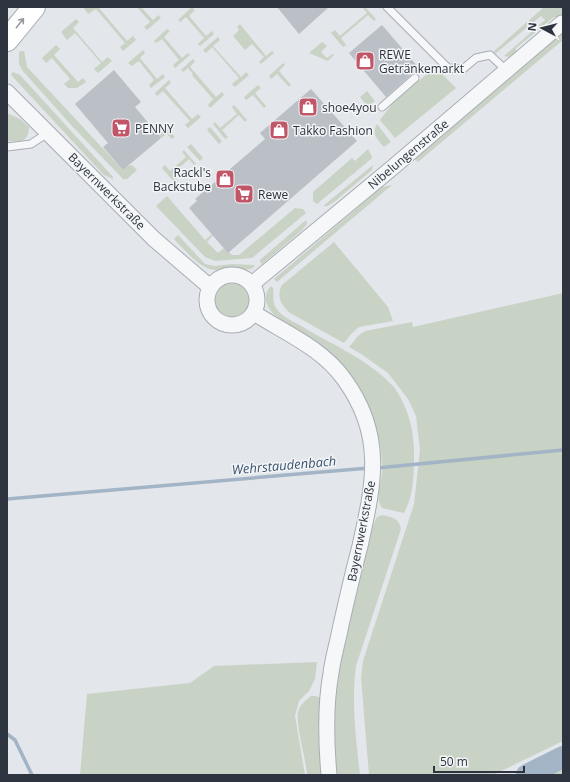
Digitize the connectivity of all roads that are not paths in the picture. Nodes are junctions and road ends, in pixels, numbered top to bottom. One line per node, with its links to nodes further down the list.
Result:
1 (34, 7): 4 (main road, one-way to 1)
2 (387, 7): 5 (lane)
3 (562, 23): 5 (street, Nibelungenstraße)
4 (7, 40)
5 (506, 70): 13 (street, Nibelungenstraße)
6 (415, 78): 9 (lane)
7 (7, 92): 10 (street, Bayernwerkstraße)
8 (7, 107): 10 (street)
9 (382, 107)
10 (24, 108): 11 (street, Bayernwerkstraße)
11 (49, 132): 12 (lane); 14 (street, Bayernwerkstraße)
12 (7, 147)
13 (252, 284): 14 (street); 15 (street)
14 (210, 288): 15 (street)
15 (254, 313): 16 (street, Bayernwerkstraße)
16 (329, 775)

